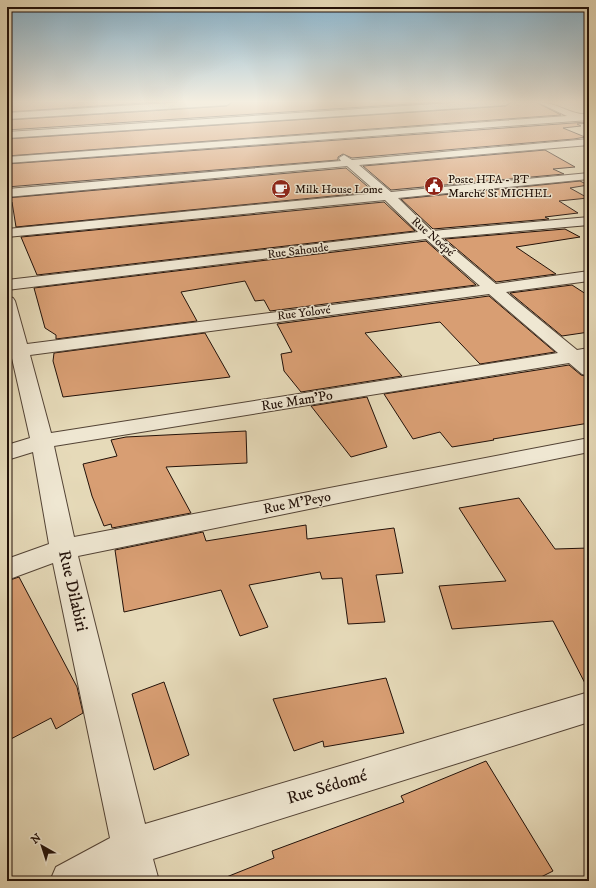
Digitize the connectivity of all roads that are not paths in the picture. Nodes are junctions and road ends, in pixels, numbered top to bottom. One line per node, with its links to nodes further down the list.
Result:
1 (242, 143): 4 (street)
2 (326, 143): 5 (street, Rue Noépé)
3 (573, 143): 5 (street)
4 (7, 160)
5 (350, 163): 7 (street); 8 (street, Rue Noépé)
6 (589, 176): 8 (street)
7 (7, 193)
8 (387, 195): 10 (street); 11 (street, Rue Noépé)
9 (589, 220): 11 (street, Rue Sahoude)
10 (7, 233)
11 (429, 235): 13 (street, Rue Sahoude); 14 (street, Rue Noépé)
12 (589, 276): 14 (street, Rue Yolové)
13 (7, 285)
14 (492, 289): 16 (street, Rue Yolové); 17 (street, Rue Noépé)
15 (7, 301): 16 (street, Rue Dilabiri)
16 (19, 350): 19 (street, Rue Dilabiri)
17 (581, 356): 18 (street, Rue Noépé); 19 (street, Rue Mam'Po)
18 (589, 370)
19 (42, 442): 21 (street, Rue Mam'Po); 22 (street, Rue Dilabiri)
20 (589, 445): 22 (street, Rue M'Peyo)
21 (7, 453)
22 (63, 549): 23 (street, Rue M'Peyo); 25 (street, Rue Dilabiri)
23 (7, 570)
24 (589, 708): 25 (street, Rue Sédomé)
25 (132, 847): 26 (street, Rue Sédomé); 27 (street, Rue Dilabiri)
26 (70, 881)
27 (139, 881)

